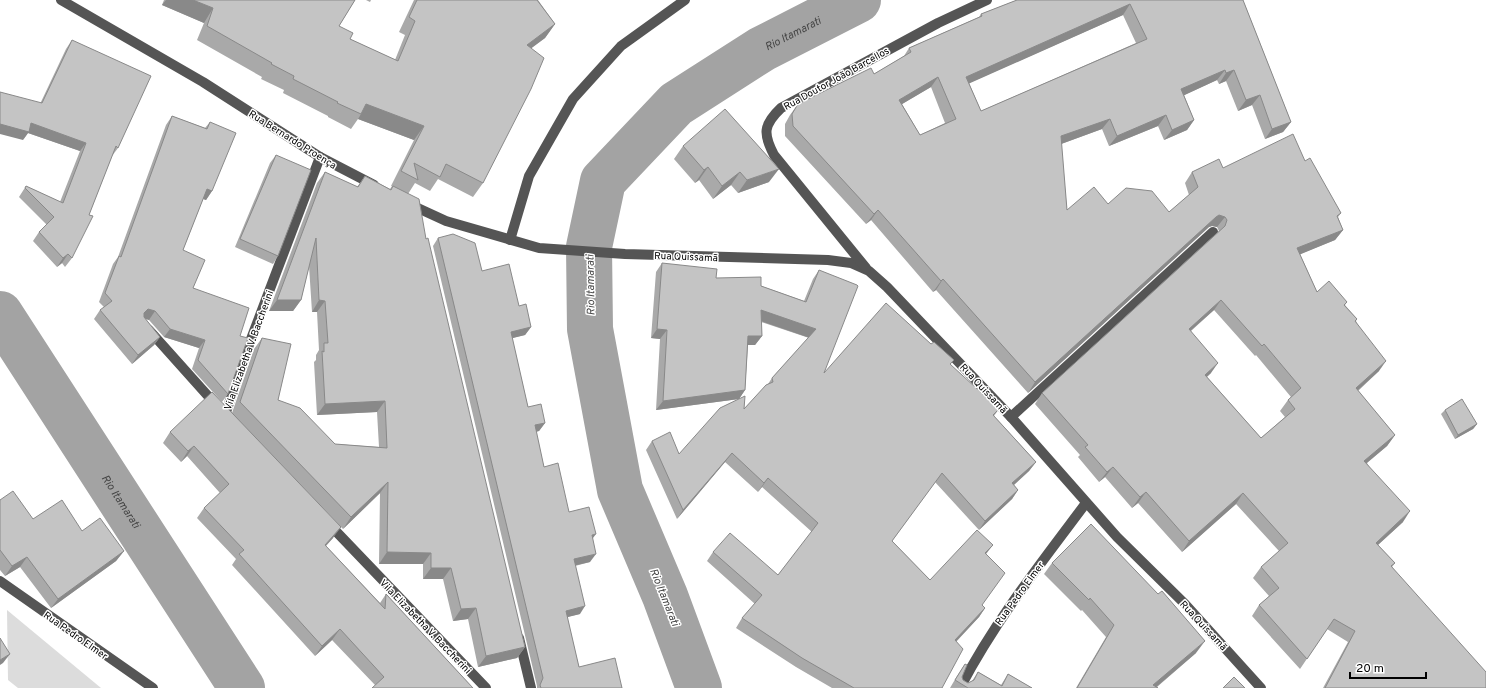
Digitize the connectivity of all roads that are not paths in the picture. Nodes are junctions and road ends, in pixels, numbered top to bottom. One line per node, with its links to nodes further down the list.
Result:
1 (61, 0): 4 (street, Rua Bernardo Proença)
2 (685, 0): 10 (street)
3 (988, 0): 11 (street, Rua Doutor João Barcellos)
4 (320, 157): 5 (street, Rua Bernardo Proença); 13 (street, Vila Elizabetha V. Baccherini)
5 (382, 190)
6 (403, 200): 7 (street)
7 (417, 208): 8 (street); 10 (street)
8 (421, 223)
9 (1213, 232): 14 (street)
10 (510, 240): 11 (street, Rua Quissamã)
11 (868, 271): 14 (street, Rua Quissamã)
12 (144, 324): 13 (street)
13 (225, 415): 15 (street, Vila Elizabetha V. Baccherini)
14 (1011, 417): 16 (street, Rua Quissamã)
15 (235, 425)
16 (1086, 503): 23 (street, Rua Pedro Elmer); 24 (street, Rua Quissamã)
17 (321, 515): 21 (street, Vila Elizabetha V. Baccherini)
18 (0, 581): 20 (street, Rua Pedro Elmer)
19 (516, 626): 22 (street)
20 (153, 688)
21 (486, 688)
22 (531, 688)
23 (960, 688)
24 (1262, 688)

